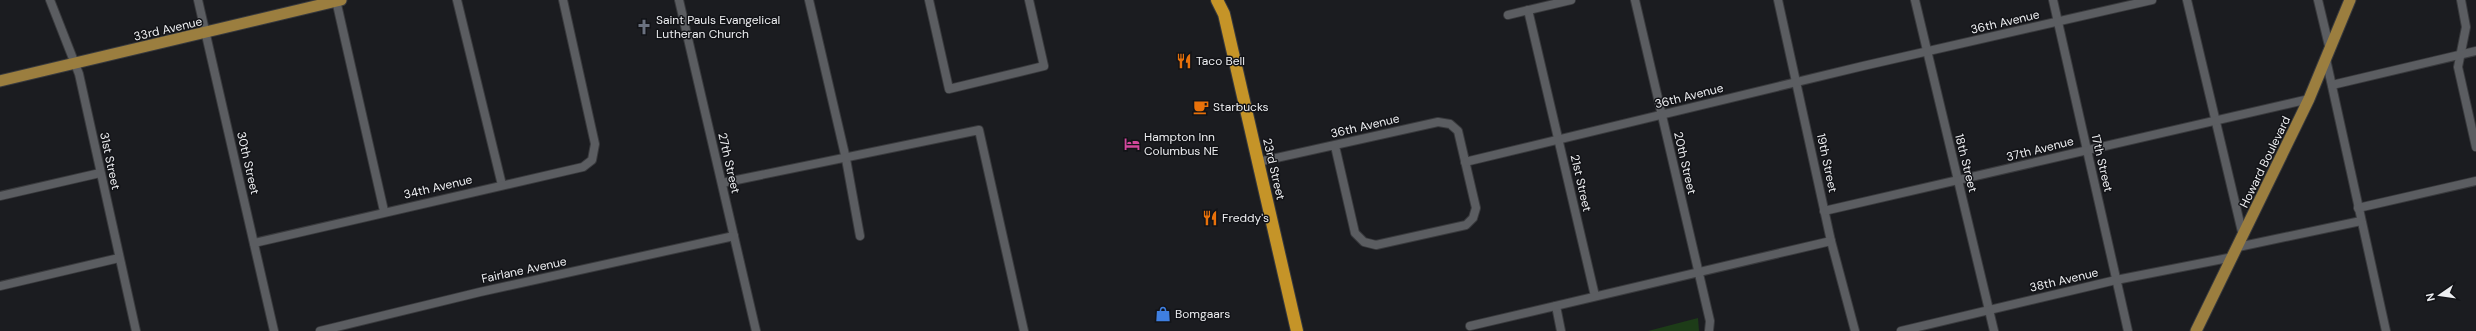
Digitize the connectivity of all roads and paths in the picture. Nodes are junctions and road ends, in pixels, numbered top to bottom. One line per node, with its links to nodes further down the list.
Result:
1 (50, 0): 31 (street, 31st Street)
2 (198, 0): 26 (street, 30th Street)
3 (337, 0): 26 (main road, 33rd Avenue); 52 (street)
4 (457, 0): 49 (street)
5 (563, 0): 49 (street, 34th Avenue)
6 (679, 0): 48 (street, 27th Street)
7 (809, 0): 42 (street)
8 (929, 0): 9 (street)
9 (1029, 0)
10 (1217, 0): 23 (highway, 23rd Street)
11 (1224, 0): 23 (highway, 23rd Street)
12 (1571, 0): 22 (street)
13 (1635, 0): 36 (street, 20th Street)
14 (1778, 0): 33 (street, 19th Street)
15 (1916, 0): 28 (street, 18th Street)
16 (2053, 0): 25 (street, 17th Street)
17 (2152, 0): 25 (street, 36th Avenue)
18 (2187, 0): 37 (street)
19 (2318, 0): 29 (street)
20 (2350, 0): 29 (main road, Howard Boulevard)
21 (2461, 0): 30 (street)
22 (1528, 10): 24 (street); 38 (street, 21st Street)
23 (1224, 14): 43 (highway, 23rd Street)
24 (1508, 14)
25 (2058, 22): 28 (street, 36th Avenue); 41 (street, 17th Street)
26 (206, 34): 31 (main road, 33rd Avenue); 59 (street, 30th Street)
27 (2476, 51): 30 (street)
28 (1928, 53): 33 (street, 36th Avenue); 47 (street, 18th Street)
29 (2328, 55): 34 (street); 35 (main road, Howard Boulevard)
30 (2459, 55): 34 (street); 40 (street)
31 (74, 63): 32 (main road, 33rd Avenue); 45 (street, 31st Street)
32 (0, 81)
33 (1797, 82): 36 (street, 36th Avenue); 53 (street, 19th Street)
34 (2332, 85): 51 (street)
35 (2309, 99): 37 (street, 37th Avenue); 57 (main road, Howard Boulevard)
36 (1662, 115): 38 (street, 36th Avenue); 62 (street, 20th Street)
37 (2214, 119): 41 (street, 37th Avenue); 57 (street)
38 (1559, 139): 44 (street, 36th Avenue); 65 (street, 21st Street)
39 (1335, 146): 43 (street, 36th Avenue); 44 (street, 36th Avenue); 44 (street)
40 (2476, 147)
41 (2087, 150): 47 (street, 37th Avenue); 63 (street, 17th Street)
42 (846, 159): 48 (street); 56 (street); 73 (street)
43 (1258, 162): 74 (highway, 23rd Street)
44 (1465, 162)
45 (100, 173): 50 (street); 61 (street, 31st Street)
46 (2476, 180): 51 (street)
47 (1959, 181): 53 (street, 37th Avenue); 67 (street, 18th Street)
48 (722, 183): 55 (street, 27th Street)
49 (502, 185): 52 (street, 34th Avenue)
50 (0, 196)
51 (2358, 208): 54 (street)
52 (384, 211): 59 (street, 34th Avenue)
53 (1824, 211): 58 (street, 19th Street)
54 (2361, 221): 60 (street, 38th Avenue); 82 (street)
55 (734, 236): 71 (street, Fairlane Avenue); 72 (street, 27th Street)
56 (860, 236)
57 (2243, 237): 60 (main road, Howard Boulevard)
58 (1831, 241): 62 (street); 77 (street, 19th Street)
59 (254, 243): 70 (street, 30th Street)
60 (2236, 252): 63 (street, 38th Avenue); 81 (main road, Howard Boulevard)
61 (119, 258): 64 (street); 69 (street, 31st Street)
62 (1699, 272): 65 (street); 76 (street, 20th Street)
63 (2116, 280): 67 (street, 38th Avenue); 80 (street, 17th Street)
64 (0, 286)
65 (1595, 296): 66 (street)
66 (1556, 306): 68 (street); 75 (street)
67 (1989, 310): 78 (street, 38th Avenue); 79 (street, 18th Street)
68 (1470, 326)
69 (136, 331)
70 (274, 331)
71 (320, 331)
72 (756, 331)
73 (1024, 331)
74 (1297, 331)
75 (1561, 331)
76 (1709, 331)
77 (1855, 331)
78 (1901, 331)
79 (1994, 331)
80 (2128, 331)
81 (2196, 331)
82 (2386, 331)

